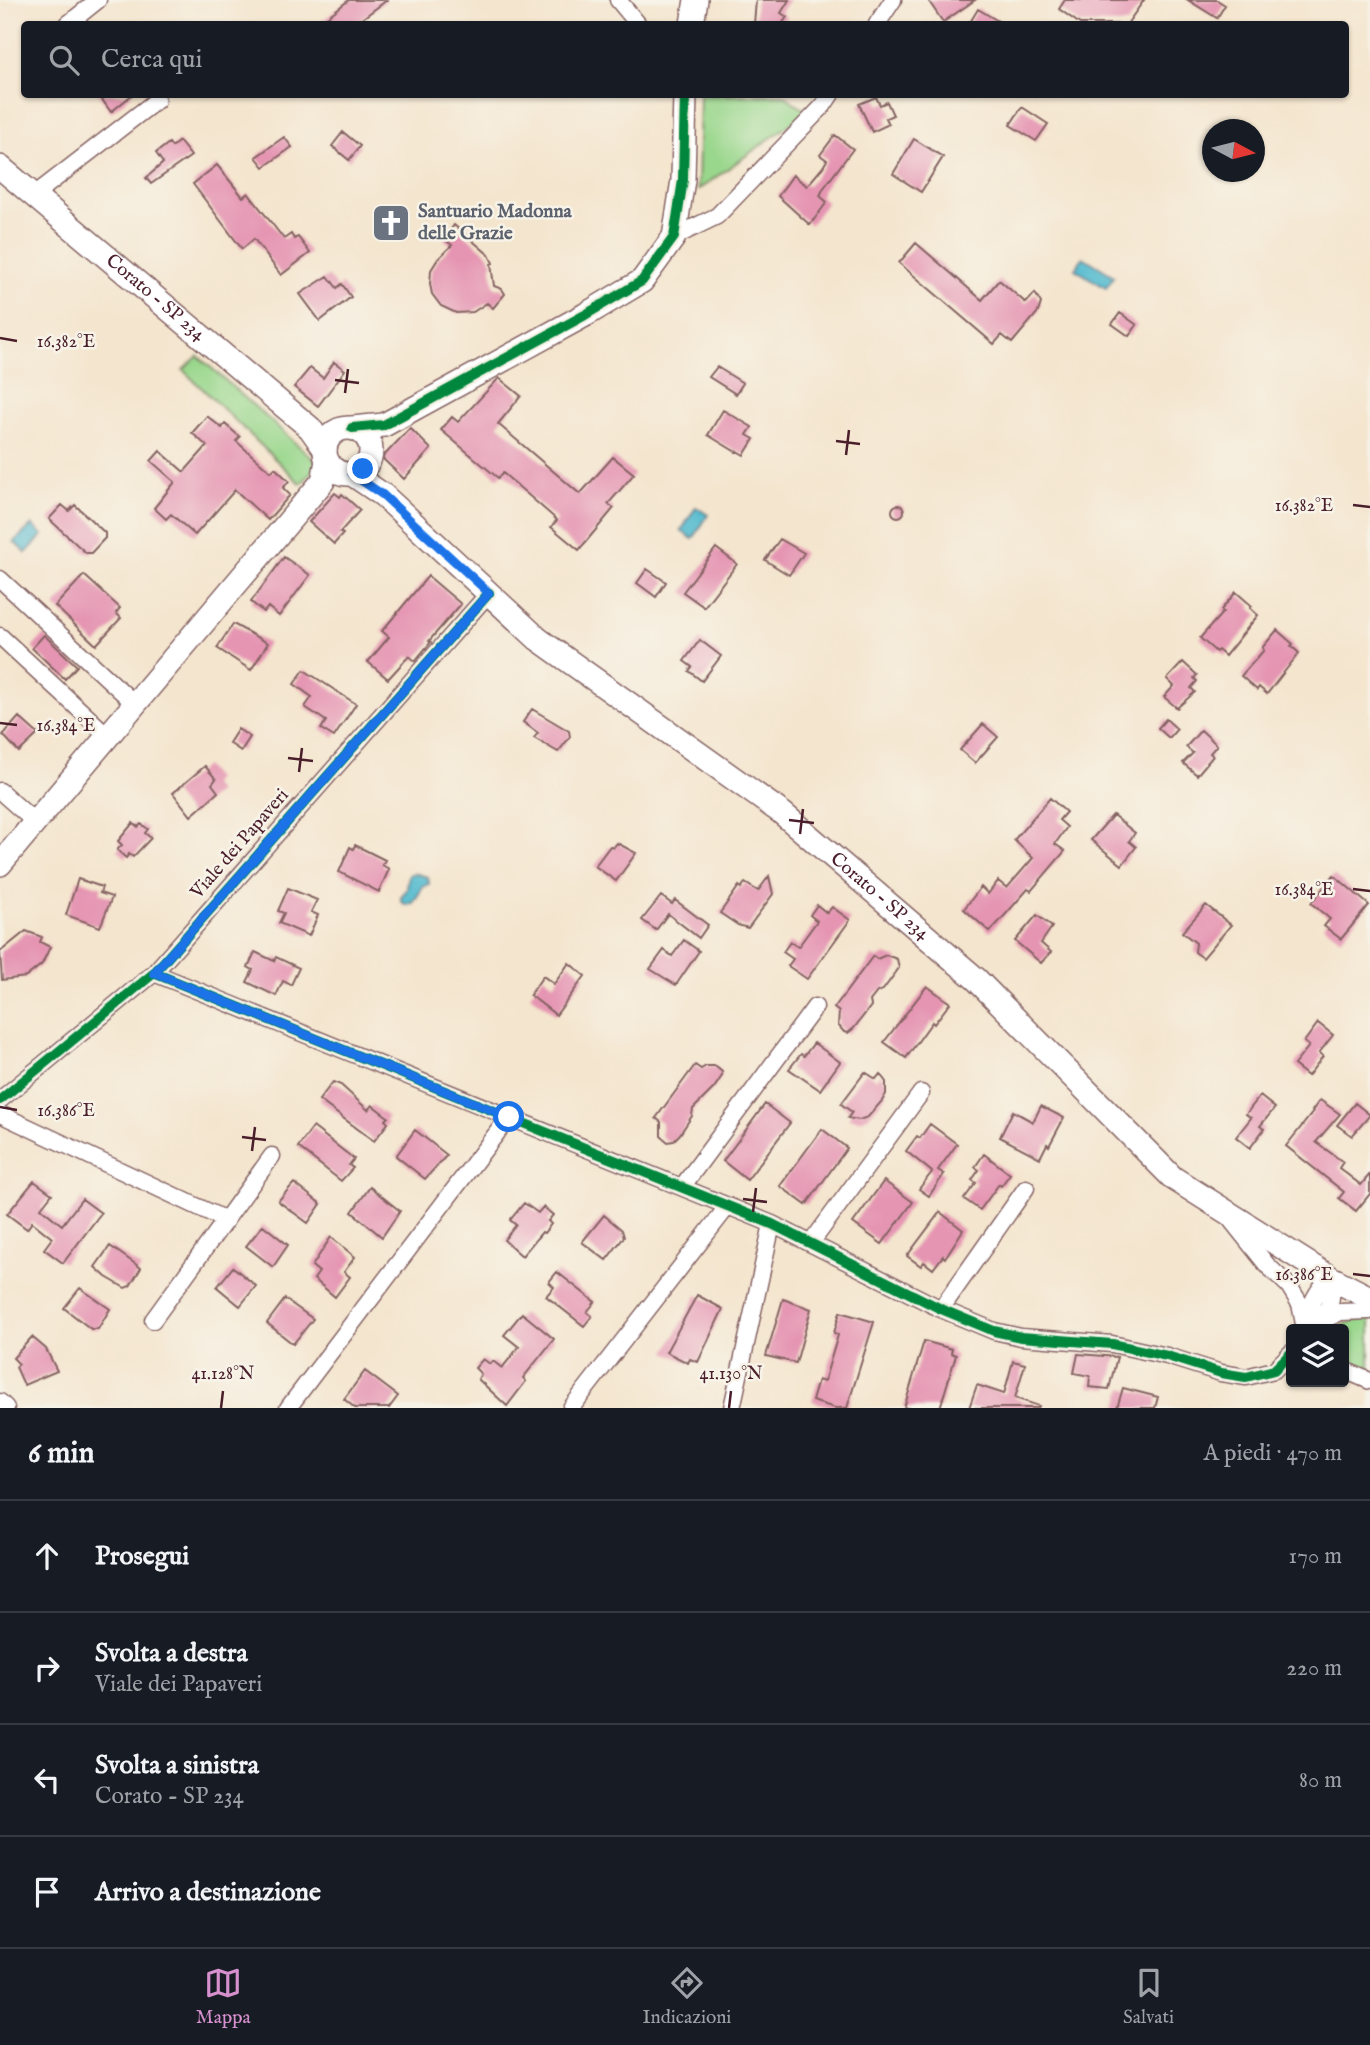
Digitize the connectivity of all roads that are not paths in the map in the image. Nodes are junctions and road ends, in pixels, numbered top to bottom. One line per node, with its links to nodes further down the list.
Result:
1 (98, 0): 5 (street)
2 (618, 0): 6 (street)
3 (696, 0): 7 (main road)
4 (893, 0): 8 (street)
5 (72, 21)
6 (636, 21)
7 (692, 21)
8 (879, 21)
9 (685, 98): 14 (main road)
10 (828, 98): 14 (street)
11 (157, 100): 13 (street)
12 (0, 167): 13 (main road, Corato - SP 234)
13 (33, 196): 15 (main road, Corato - SP 234)
14 (674, 237): 15 (main road)
15 (344, 456): 17 (main road, Corato - SP 234); 19 (main road)
16 (0, 579): 19 (street)
17 (489, 593): 24 (street, Viale dei Papaveri); 34 (main road, Corato - SP 234)
18 (0, 636): 20 (street)
19 (135, 704): 20 (main road)
20 (108, 736): 22 (main road)
21 (0, 791): 22 (street)
22 (35, 822): 23 (main road)
23 (0, 864)
24 (154, 973): 27 (street, Viale dei Papaveri); 29 (street)
25 (815, 1007): 31 (street)
26 (921, 1093): 37 (street)
27 (0, 1100)
28 (0, 1114): 35 (street)
29 (509, 1117): 31 (street); 51 (street)
30 (272, 1156): 35 (street)
31 (682, 1187): 33 (street)
32 (1026, 1188): 40 (street)
33 (729, 1206): 36 (street); 52 (street)
34 (1226, 1213): 38 (main road, Corato - SP 234); 43 (street)
35 (226, 1220): 42 (street)
36 (772, 1224): 37 (street); 53 (street)
37 (811, 1243): 40 (street)
38 (1331, 1278): 39 (main road, Corato - SP 234); 44 (street)
39 (1370, 1298)
40 (941, 1308): 46 (street)
41 (1370, 1311): 45 (street)
42 (153, 1320)
43 (1304, 1324)
44 (1306, 1324)
45 (1315, 1324)
46 (1286, 1358)
47 (1349, 1372): 48 (street)
48 (1370, 1381)
49 (0, 1402): 50 (street)
50 (6, 1408)
51 (288, 1408)
52 (570, 1408)
53 (732, 1408)

